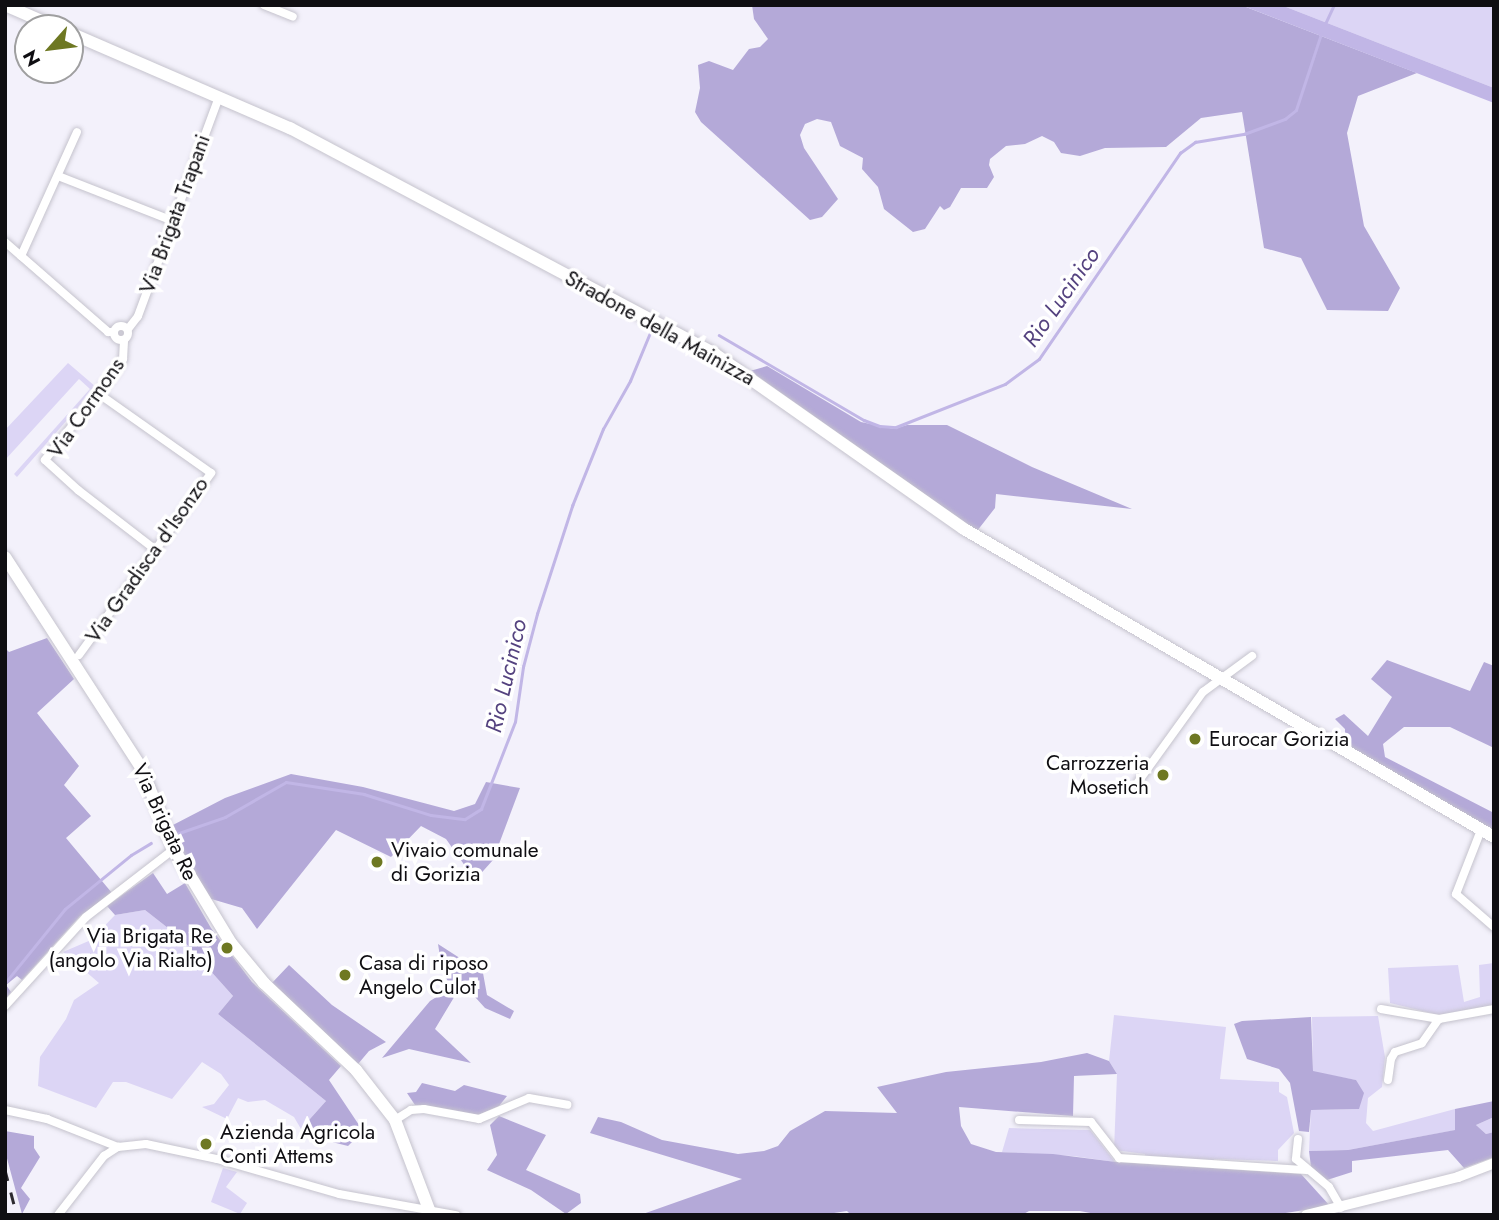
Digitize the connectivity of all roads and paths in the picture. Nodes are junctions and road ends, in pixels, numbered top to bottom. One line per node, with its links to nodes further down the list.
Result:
1 (5, 5): 3 (main road)
2 (264, 5): 4 (street)
3 (26, 14)
4 (293, 17)
5 (84, 39): 6 (main road, Stradone della Mainizza)
6 (219, 97): 9 (street, Via Brigata Trapani); 20 (main road, Stradone della Mainizza)
7 (77, 132): 8 (street)
8 (58, 176): 9 (street); 11 (street)
9 (173, 221): 12 (street, Via Brigata Trapani)
10 (5, 242): 11 (street)
11 (22, 256): 13 (street)
12 (128, 329): 13 (street); 14 (street, Via Brigata Trapani)
13 (114, 332): 14 (street)
14 (124, 341): 15 (street, Via Cormons)
15 (100, 394): 16 (street, Via Cormons); 16 (street, Via Gradisca d'Isonzo)
16 (156, 550): 18 (street, Via Gradisca d'Isonzo)
17 (5, 557): 24 (main road, Via Brigata Re)
18 (79, 655)
19 (1252, 656): 20 (street)
20 (1218, 678): 21 (street); 22 (main road, Stradone della Mainizza)
21 (1138, 782)
22 (1481, 830): 23 (main road, Stradone della Mainizza); 25 (street)
23 (1494, 837)
24 (172, 843): 26 (street); 33 (main road, Via Brigata Re)
25 (1494, 927)
26 (5, 1006)
27 (1381, 1009): 29 (street)
28 (1494, 1009): 29 (street)
29 (1439, 1019): 30 (street)
30 (1388, 1080)
31 (568, 1105): 33 (street)
32 (5, 1110): 36 (street)
33 (394, 1120): 40 (main road, Via Brigata Re)
34 (1019, 1120): 38 (street)
35 (1298, 1139): 38 (street)
36 (118, 1147): 40 (street); 41 (street)
37 (1494, 1163): 39 (street)
38 (1307, 1170): 39 (street)
39 (1340, 1208): 43 (street)
40 (431, 1213): 42 (street)
41 (58, 1215)
42 (456, 1215)
43 (1306, 1215)

